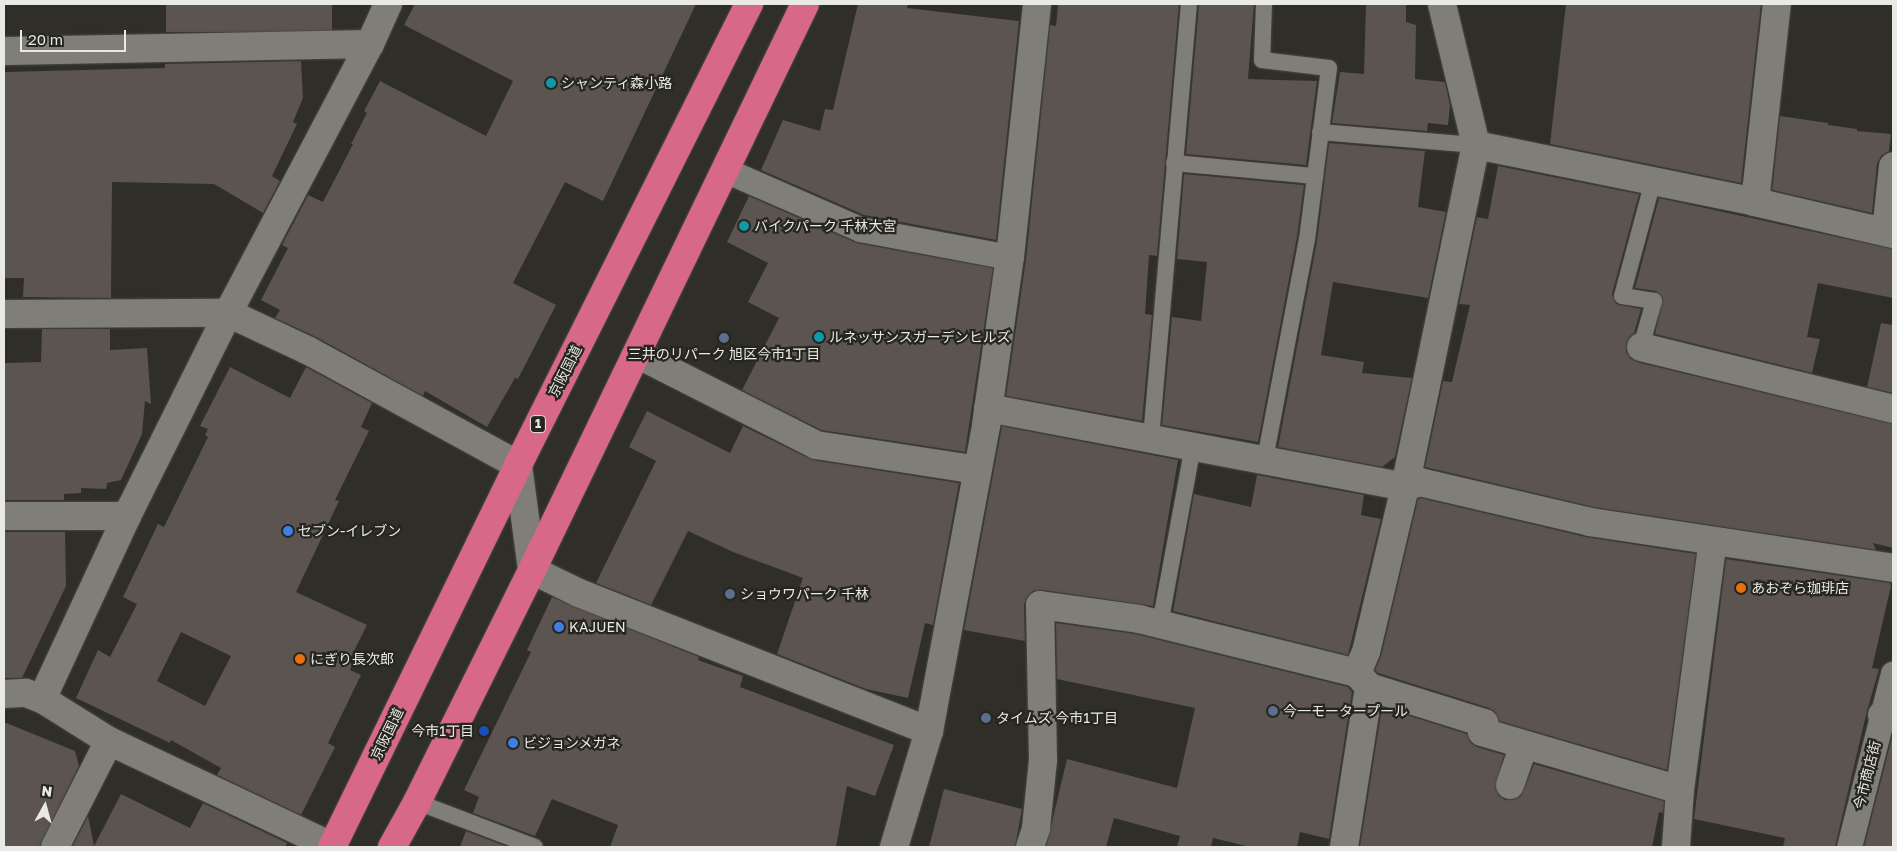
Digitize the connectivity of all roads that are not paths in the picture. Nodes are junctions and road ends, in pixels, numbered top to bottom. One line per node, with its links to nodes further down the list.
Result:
1 (388, 4): 9 (street)
2 (749, 4): 30 (highway, 京阪国道 / 1)
3 (805, 4): 15 (highway)
4 (1038, 4): 20 (street)
5 (1189, 4): 13 (lane)
6 (1264, 4): 11 (lane)
7 (1442, 4): 12 (street)
8 (1778, 4): 18 (street)
9 (370, 44): 10 (street); 21 (street)
10 (4, 51)
11 (1320, 132): 12 (lane); 16 (lane)
12 (1476, 145): 17 (street); 32 (street)
13 (1174, 163): 16 (lane); 27 (lane)
14 (1893, 166): 19 (street)
15 (724, 170): 20 (street); 24 (highway)
16 (1315, 176): 29 (lane)
17 (1653, 181): 18 (street); 23 (lane)
18 (1755, 202): 19 (street)
19 (1890, 233)
20 (1010, 257): 25 (street)
21 (228, 313): 22 (street); 30 (street); 34 (street)
22 (4, 314)
23 (1641, 347): 26 (street)
24 (637, 354): 31 (street); 37 (highway)
25 (988, 408): 27 (street); 31 (street)
26 (1893, 409)
27 (1151, 438): 28 (street)
28 (1193, 446): 29 (street); 38 (lane)
29 (1265, 460): 32 (street)
30 (518, 465): 37 (street); 51 (highway, 京阪国道 / 1)
31 (977, 470): 44 (street)
32 (1405, 486): 35 (street); 40 (street)
33 (4, 516): 34 (street)
34 (127, 516): 42 (street)
35 (1713, 541): 36 (street); 48 (street)
36 (1893, 568)
37 (532, 570): 44 (street); 49 (highway)
38 (1160, 624): 40 (street); 55 (street)
39 (1893, 674): 43 (street, 今市商店街)
40 (1363, 680): 46 (street); 56 (street)
41 (4, 694): 42 (street)
42 (42, 699): 45 (street)
43 (1888, 716): 58 (street, 今市商店街)
44 (929, 731): 54 (street)
45 (108, 742): 50 (street); 51 (street)
46 (1524, 744): 47 (street); 48 (street)
47 (1510, 785)
48 (1680, 790): 57 (street)
49 (417, 802): 52 (highway); 53 (lane)
50 (55, 847)
51 (332, 847)
52 (392, 847)
53 (535, 847)
54 (894, 847)
55 (1030, 847)
56 (1344, 847)
57 (1677, 847)
58 (1849, 847)

